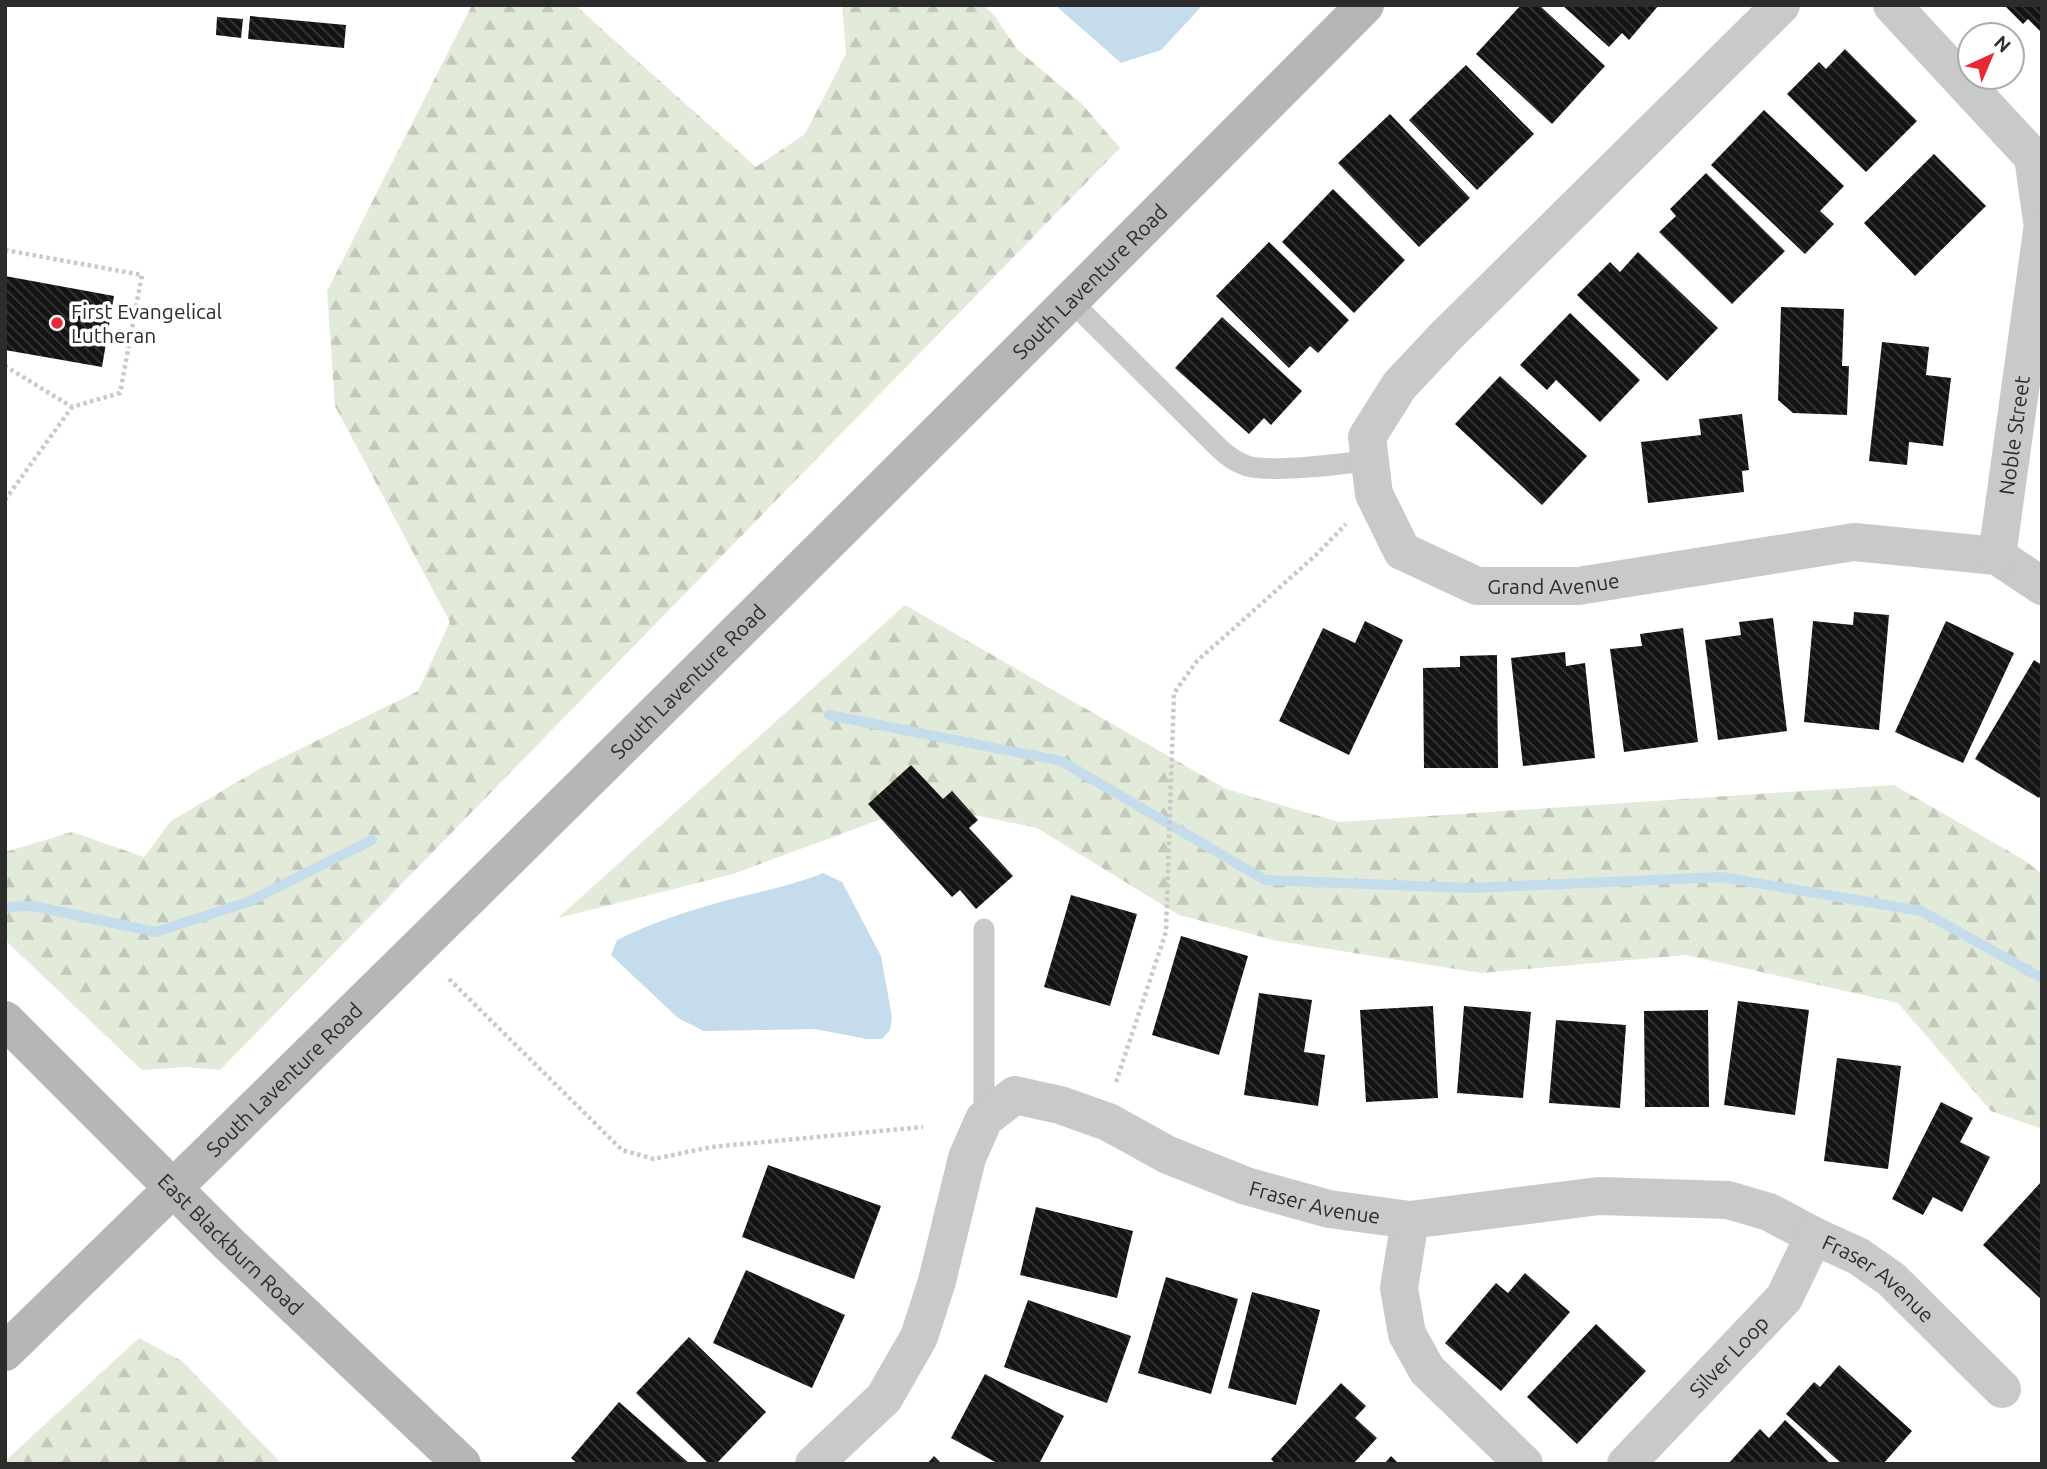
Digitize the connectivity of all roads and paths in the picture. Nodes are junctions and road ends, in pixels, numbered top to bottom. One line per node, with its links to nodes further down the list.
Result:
1 (1365, 5): 7 (street, South Laventure Road)
2 (1781, 5): 10 (street, Grand Avenue)
3 (1892, 5): 4 (street)
4 (2042, 221)
5 (2042, 231): 13 (street, Noble Street)
6 (5, 250): 9 (path)
7 (1071, 301): 10 (lane); 21 (street, South Laventure Road)
8 (5, 366): 9 (path)
9 (72, 407): 11 (path)
10 (1370, 460): 13 (street, Grand Avenue)
11 (5, 500)
12 (1352, 519): 18 (path)
13 (1997, 556): 14 (street, Grand Avenue)
14 (2042, 586)
15 (984, 929): 19 (lane)
16 (449, 979): 20 (path)
17 (5, 1020): 21 (street, East Blackburn Road)
18 (1116, 1082)
19 (984, 1119): 22 (street, Fraser Avenue); 27 (street, Fraser Avenue)
20 (923, 1127)
21 (173, 1189): 24 (street, South Laventure Road); 26 (street, East Blackburn Road)
22 (1410, 1220): 23 (street, Fraser Avenue); 28 (street)
23 (1814, 1236): 25 (street, Fraser Avenue); 29 (street, Silver Loop)
24 (5, 1352)
25 (2002, 1390)
26 (462, 1464)
27 (814, 1464)
28 (1524, 1464)
29 (1626, 1464)

